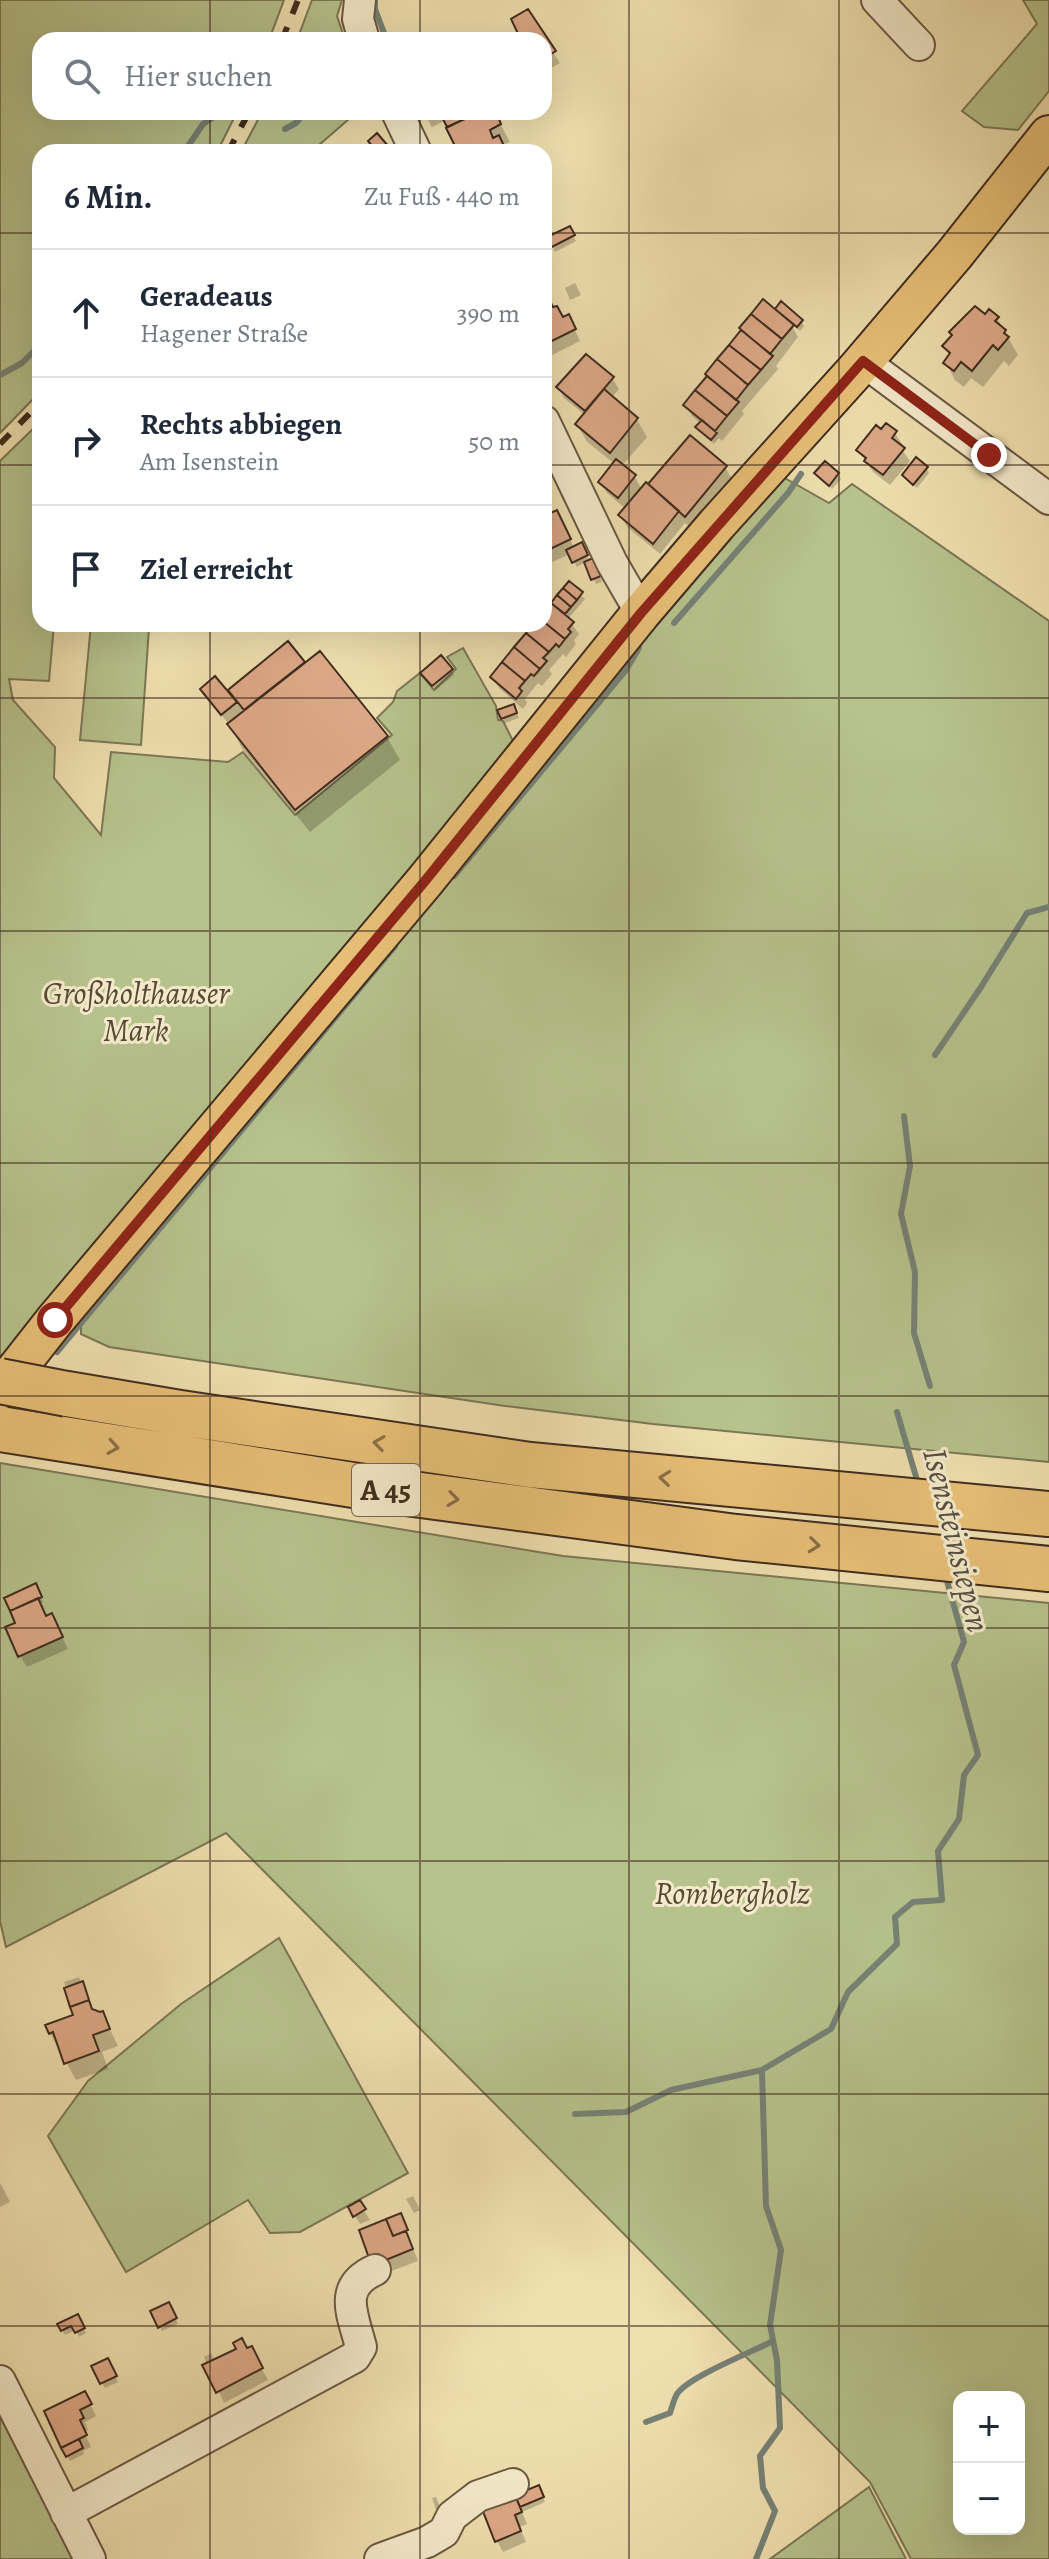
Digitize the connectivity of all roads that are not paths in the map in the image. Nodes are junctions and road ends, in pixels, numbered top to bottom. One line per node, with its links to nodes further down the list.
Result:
1 (360, 0): 3 (street)
2 (877, 0): 4 (street)
3 (362, 32)
4 (919, 45)
5 (401, 120): 7 (street)
6 (1049, 135): 8 (main road)
7 (412, 144)
8 (863, 361): 10 (street); 11 (main road)
9 (552, 438): 11 (street)
10 (1049, 499)
11 (641, 613): 13 (main road)
12 (0, 1381): 15 (highway, A 45, one-way to 12, bridge)
13 (0, 1390)
14 (18, 1432): 16 (highway, A 45, one-way to 16)
15 (1049, 1514)
16 (1049, 1569)
17 (375, 2270): 20 (street)
18 (0, 2381): 20 (street)
19 (513, 2484): 22 (street)
20 (66, 2513): 21 (street)
21 (90, 2559)
22 (380, 2559)

